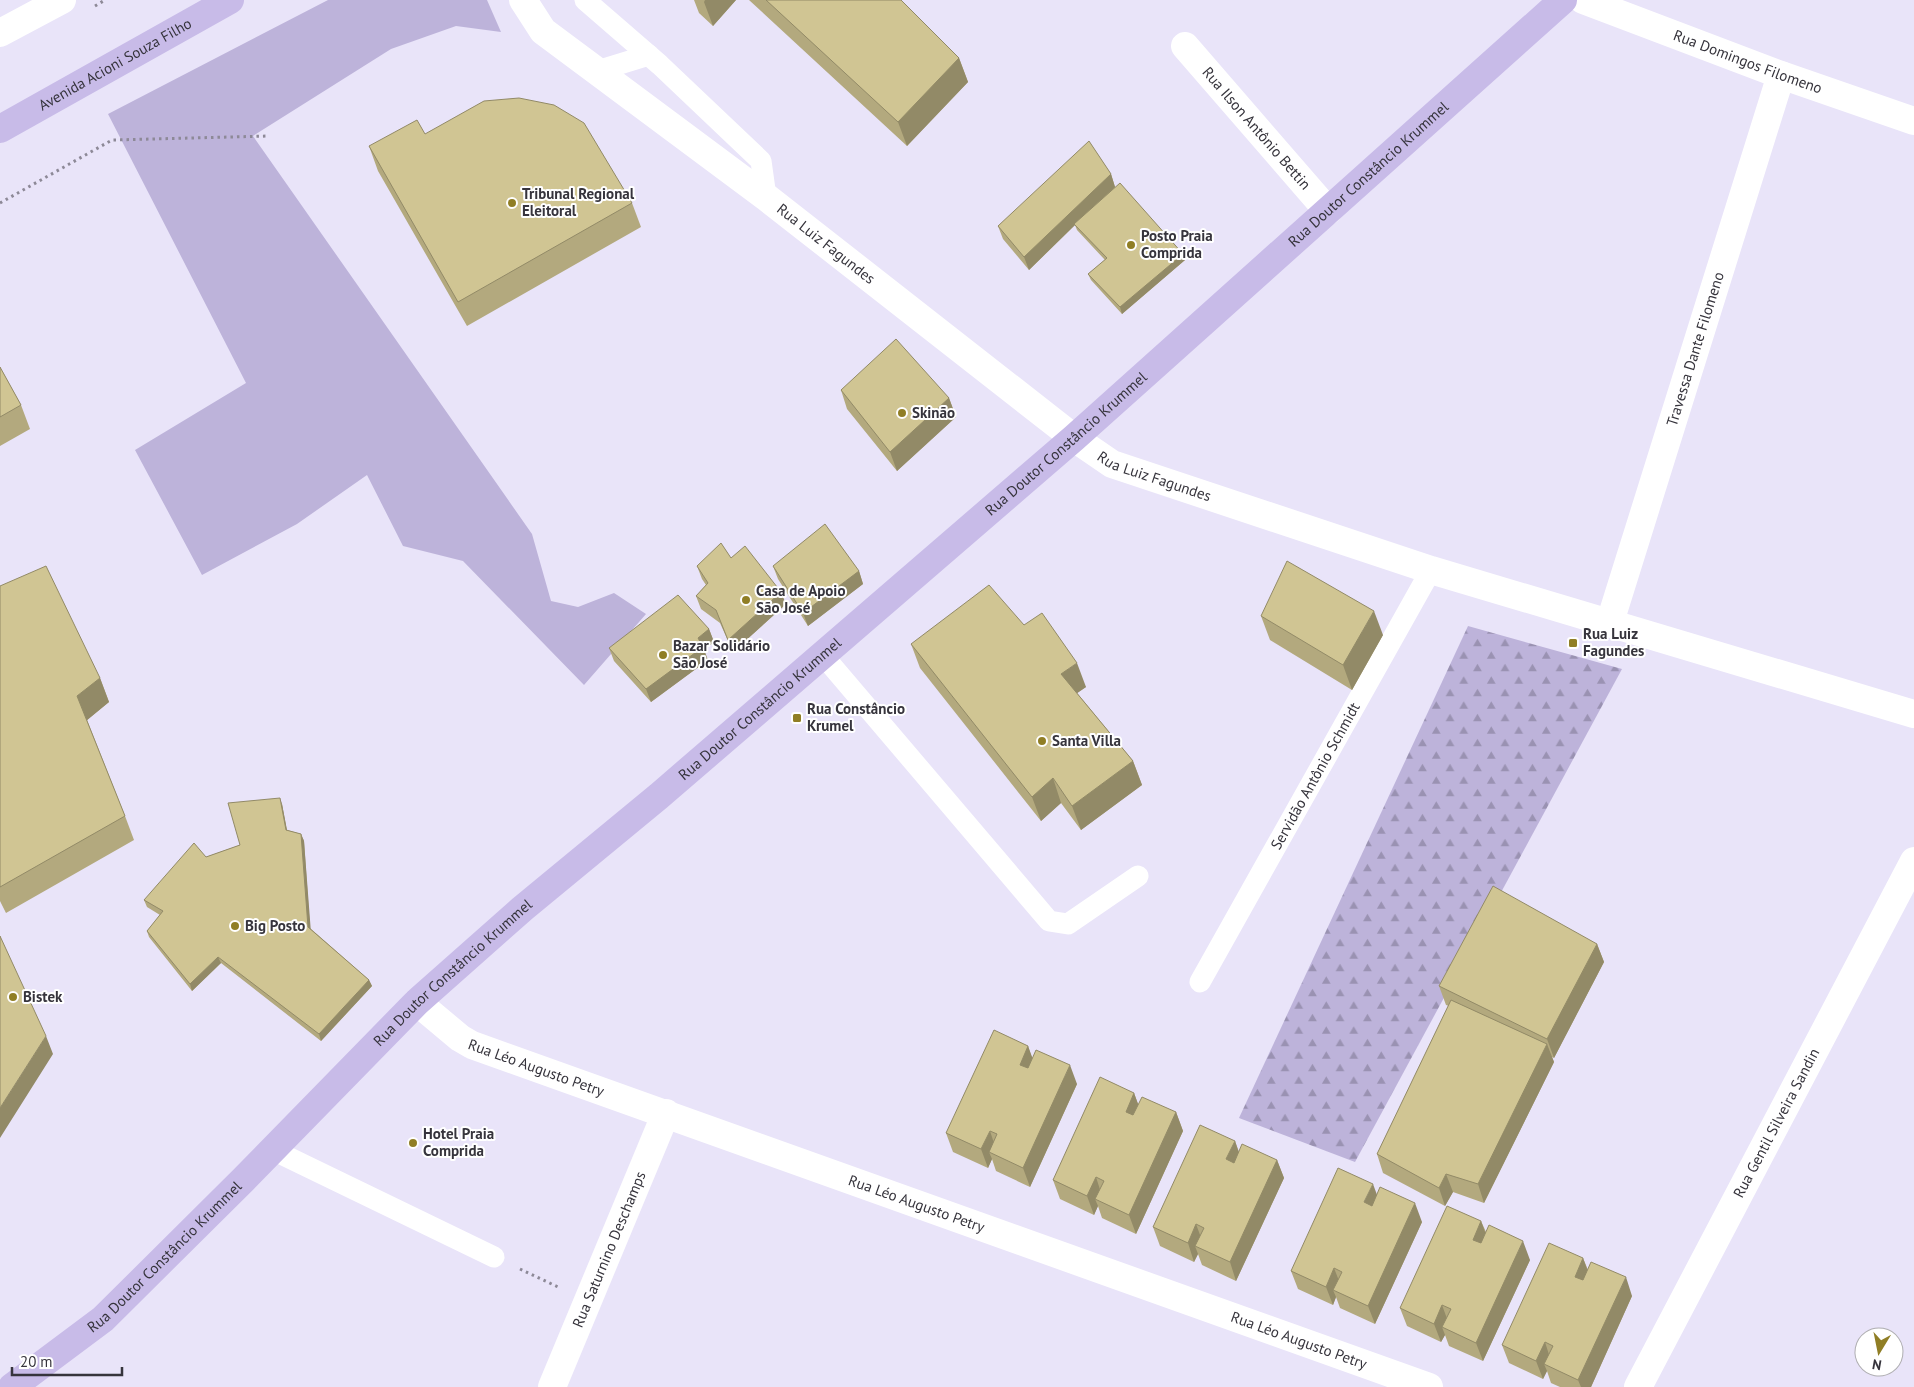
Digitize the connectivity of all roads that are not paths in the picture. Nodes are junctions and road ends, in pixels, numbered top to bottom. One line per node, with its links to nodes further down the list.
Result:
1 (62, 0): 7 (street)
2 (230, 0): 13 (main road, Avenida Acioni Souza Filho)
3 (523, 0): 10 (street, Rua Luiz Fagundes)
4 (585, 0): 9 (lane)
5 (1563, 0): 15 (main road, Rua Doutor Constâncio Krummel)
6 (1583, 0): 11 (street, Rua Domingos Filomeno)
7 (0, 33)
8 (1184, 46): 15 (street, Rua Ilson Antônio Bettin)
9 (649, 55): 10 (lane); 14 (lane)
10 (597, 71): 14 (street, Rua Luiz Fagundes)
11 (1781, 75): 12 (street, Rua Domingos Filomeno); 18 (street, Travessa Dante Filomeno)
12 (1914, 121)
13 (0, 130)
14 (766, 197): 16 (street, Rua Luiz Fagundes)
15 (1328, 211): 16 (main road, Rua Doutor Constâncio Krummel)
16 (1074, 438): 17 (street, Rua Luiz Fagundes); 19 (main road, Rua Doutor Constâncio Krummel)
17 (1432, 570): 18 (street, Rua Luiz Fagundes); 23 (lane, Servidão Antônio Schmidt)
18 (1610, 622): 20 (street, Rua Luiz Fagundes)
19 (821, 653): 22 (lane); 24 (main road, Rua Doutor Constâncio Krummel)
20 (1914, 714)
21 (1914, 861): 31 (street, Rua Gentil Silveira Sandin)
22 (1138, 876)
23 (1200, 982)
24 (417, 1002): 25 (street, Rua Léo Augusto Petry); 26 (main road, Rua Doutor Constâncio Krummel)
25 (666, 1113): 29 (street, Rua Saturnino Deschamps); 30 (street, Rua Léo Augusto Petry)
26 (273, 1150): 27 (lane); 28 (main road, Rua Doutor Constâncio Krummel)
27 (494, 1256)
28 (12, 1387)
29 (552, 1387)
30 (1429, 1387)
31 (1638, 1387)

